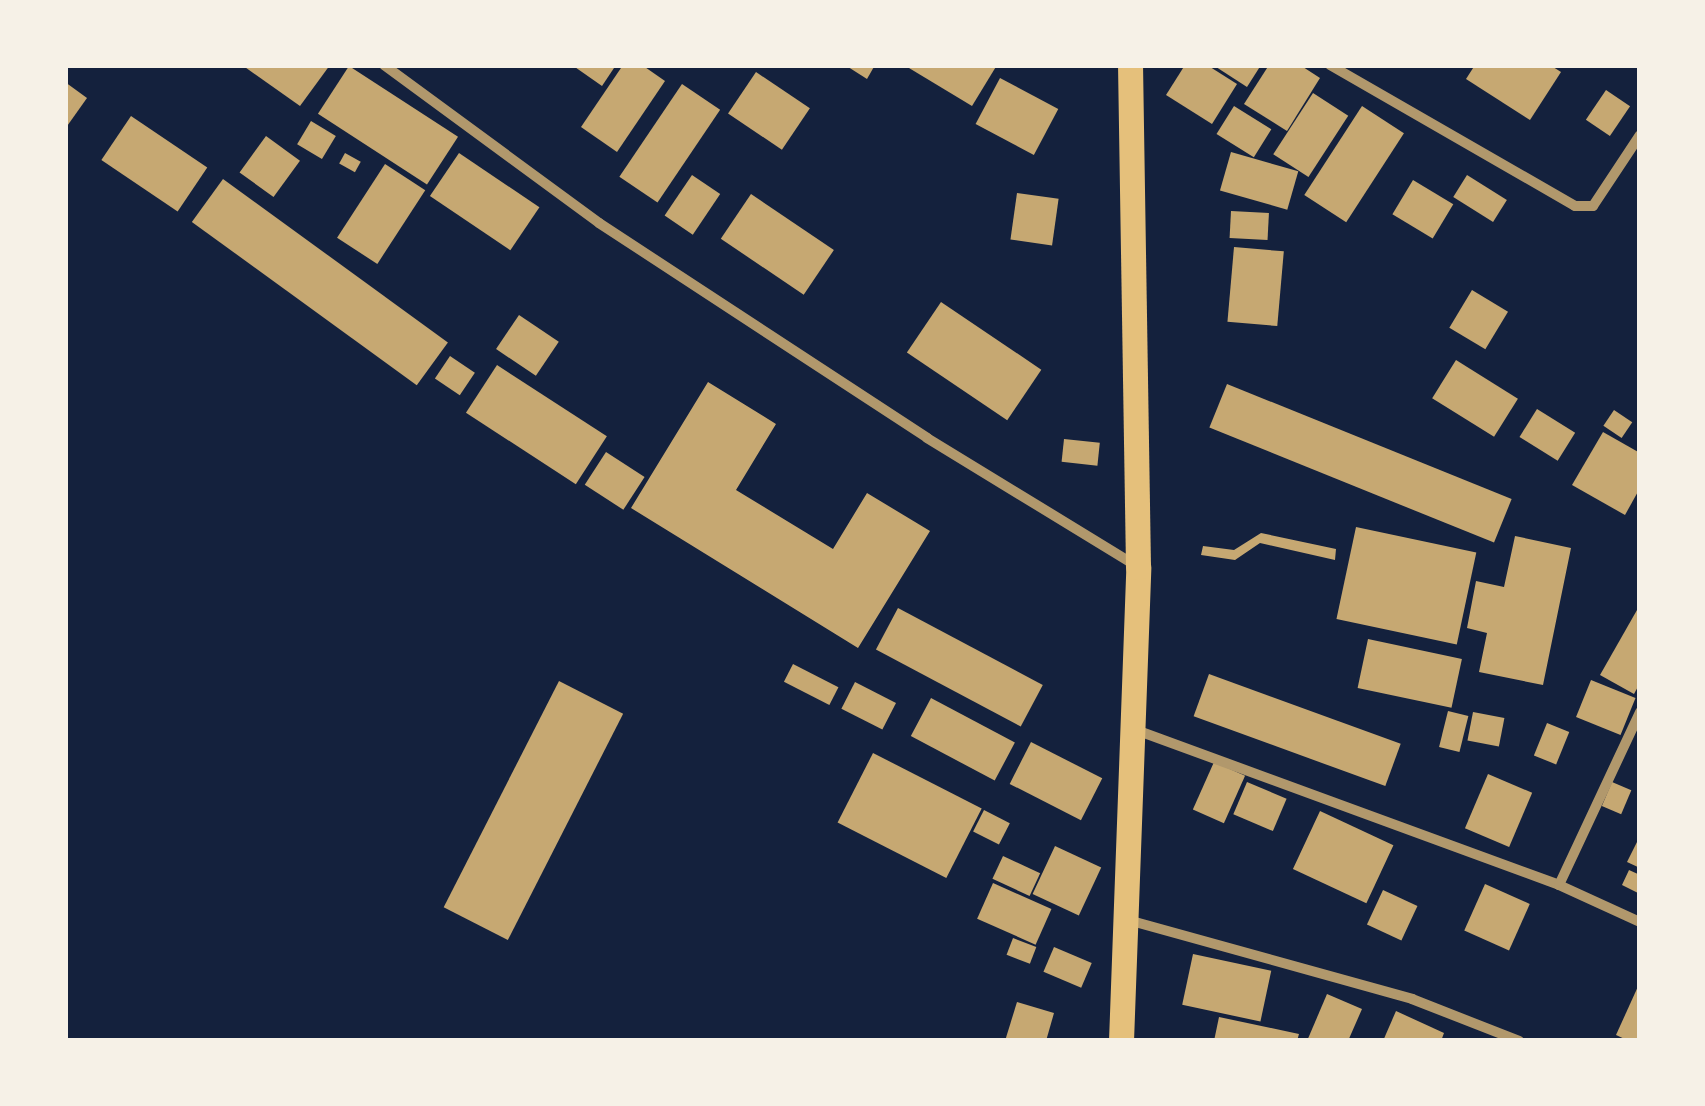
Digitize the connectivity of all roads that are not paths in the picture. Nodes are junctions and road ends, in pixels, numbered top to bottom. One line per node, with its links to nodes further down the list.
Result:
1 (384, 65): 5 (street)
2 (1130, 65): 5 (main road)
3 (1330, 65): 4 (street)
4 (1640, 136)
5 (1138, 567): 7 (main road)
6 (1640, 712): 8 (street)
7 (1130, 728): 8 (street); 9 (main road)
8 (1559, 885): 10 (street)
9 (1127, 919): 11 (main road); 12 (street)
10 (1640, 922)
11 (1121, 1041)
12 (1519, 1041)

